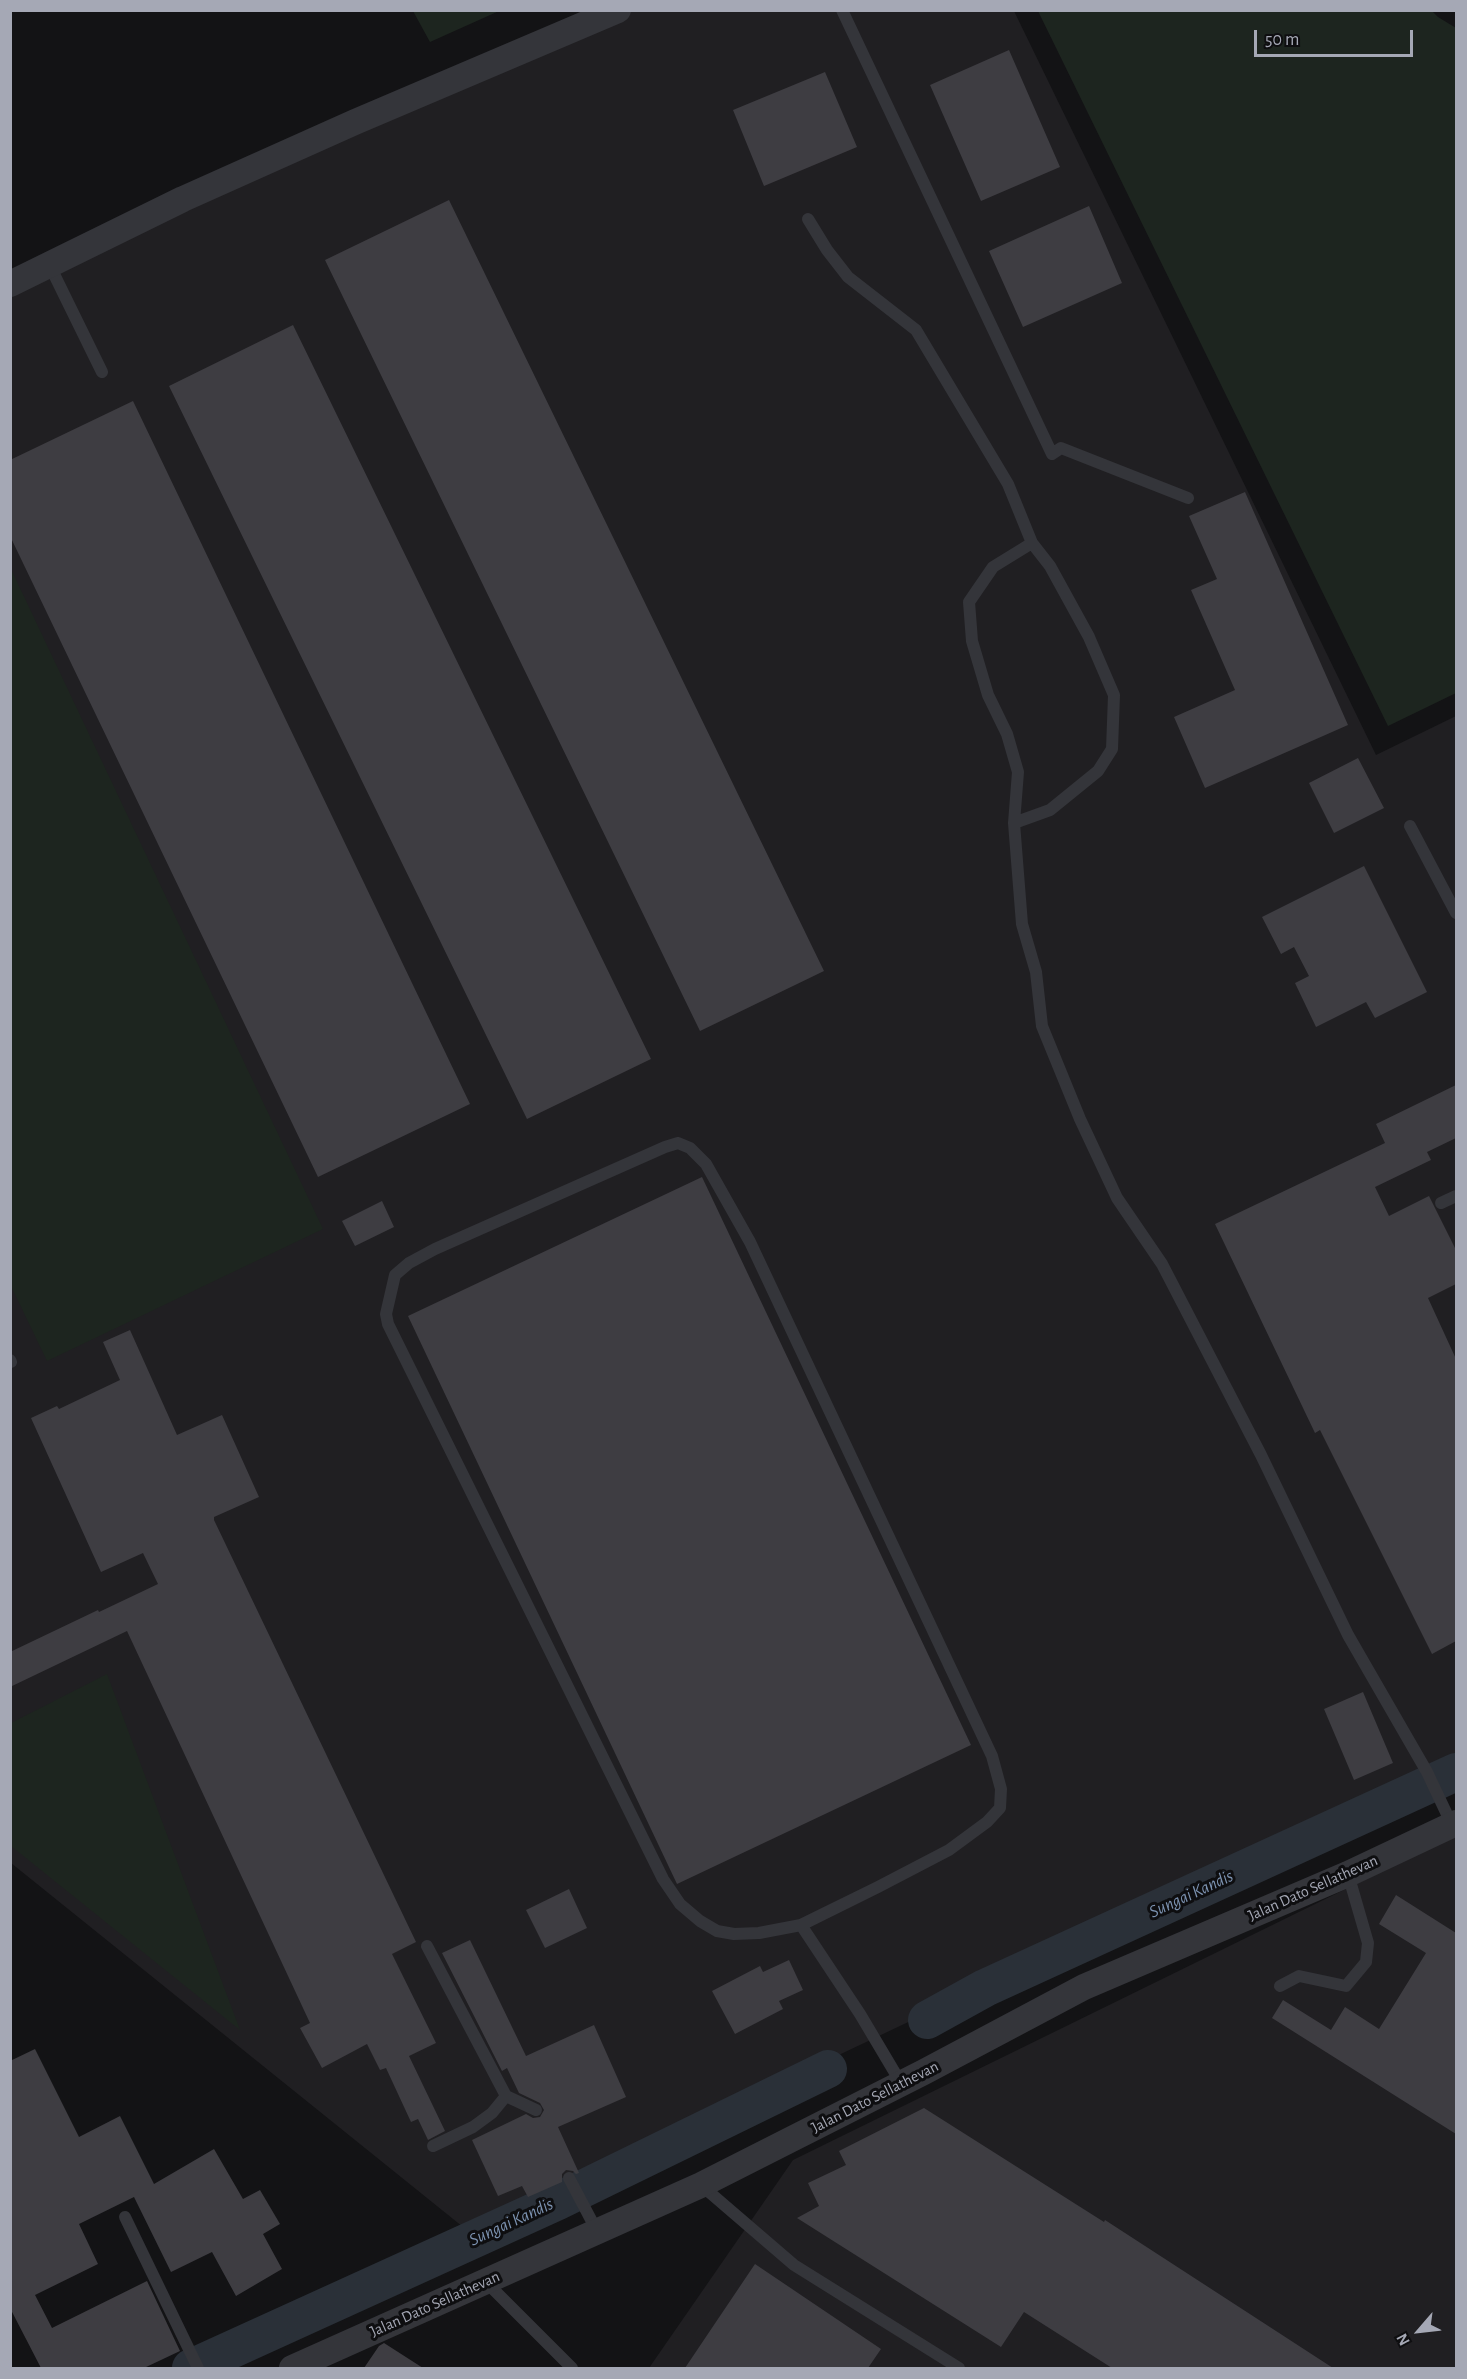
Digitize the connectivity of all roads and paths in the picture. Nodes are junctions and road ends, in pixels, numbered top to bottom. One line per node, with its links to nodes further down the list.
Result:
1 (618, 10): 4 (street)
2 (842, 10): 7 (lane)
3 (808, 219): 8 (lane)
4 (50, 266): 5 (street); 6 (lane)
5 (10, 284)
6 (102, 372)
7 (1188, 498)
8 (1032, 543): 9 (lane); 9 (lane)
9 (1014, 823): 14 (lane)
10 (1410, 826): 11 (lane)
11 (1456, 913)
12 (1456, 1196): 13 (lane)
13 (1441, 1203)
14 (1450, 1818): 15 (street, Jalan Dato Sellathevan)
15 (1348, 1874): 18 (lane); 19 (street, Jalan Dato Sellathevan)
16 (801, 1925): 16 (lane); 19 (lane)
17 (427, 1946): 20 (lane)
18 (1280, 1986)
19 (901, 2083): 24 (street, Jalan Dato Sellathevan)
20 (506, 2096): 21 (lane); 22 (lane)
21 (536, 2110)
22 (434, 2146)
23 (570, 2181): 26 (lane)
24 (701, 2185): 26 (street, Jalan Dato Sellathevan); 31 (lane)
25 (125, 2217): 28 (lane)
26 (597, 2231): 27 (street, Jalan Dato Sellathevan)
27 (486, 2282): 29 (street, Jalan Dato Sellathevan); 30 (lane)
28 (198, 2368)
29 (292, 2368)
30 (572, 2368)
31 (959, 2368)

